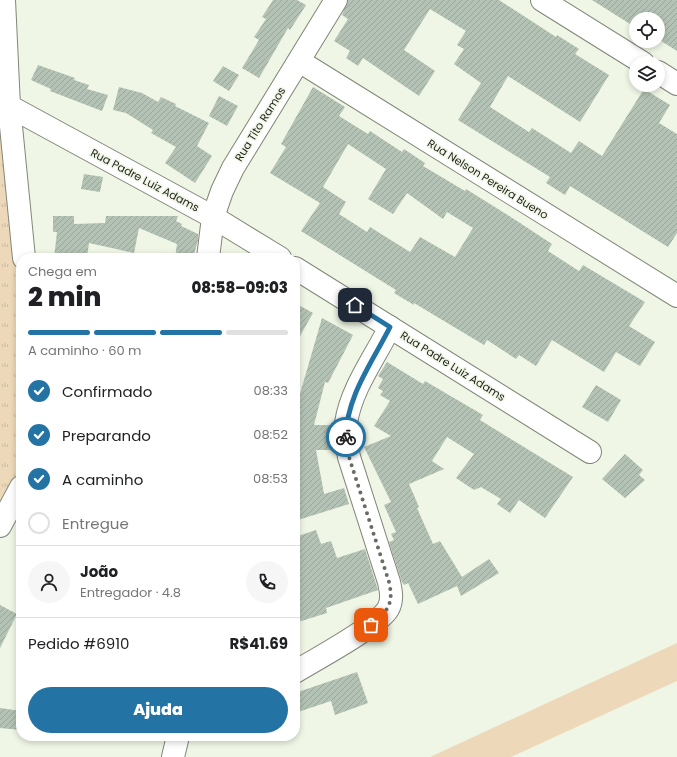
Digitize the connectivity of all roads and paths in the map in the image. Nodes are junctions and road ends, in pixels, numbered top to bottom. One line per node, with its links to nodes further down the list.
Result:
1 (4, 0): 8 (street)
2 (336, 0): 5 (street, Rua Tito Ramos)
3 (542, 0): 4 (street)
4 (632, 56)
5 (299, 62): 9 (street, Rua Tito Ramos); 14 (street, Rua Nelson Pereira Bueno)
6 (665, 76): 7 (street)
7 (677, 84)
8 (9, 106): 9 (street, Rua Padre Luiz Adams); 10 (street)
9 (213, 217): 11 (street, Rua Tito Ramos); 12 (street, Rua Padre Luiz Adams)
10 (24, 253)
11 (209, 253)
12 (272, 253)
13 (300, 271): 15 (street, Rua Padre Luiz Adams)
14 (677, 296)
15 (390, 327): 16 (street, Rua Padre Luiz Adams); 19 (street)
16 (590, 452)
17 (16, 496): 18 (street)
18 (0, 526)
19 (300, 669)
20 (177, 741): 21 (street)
21 (173, 757)

